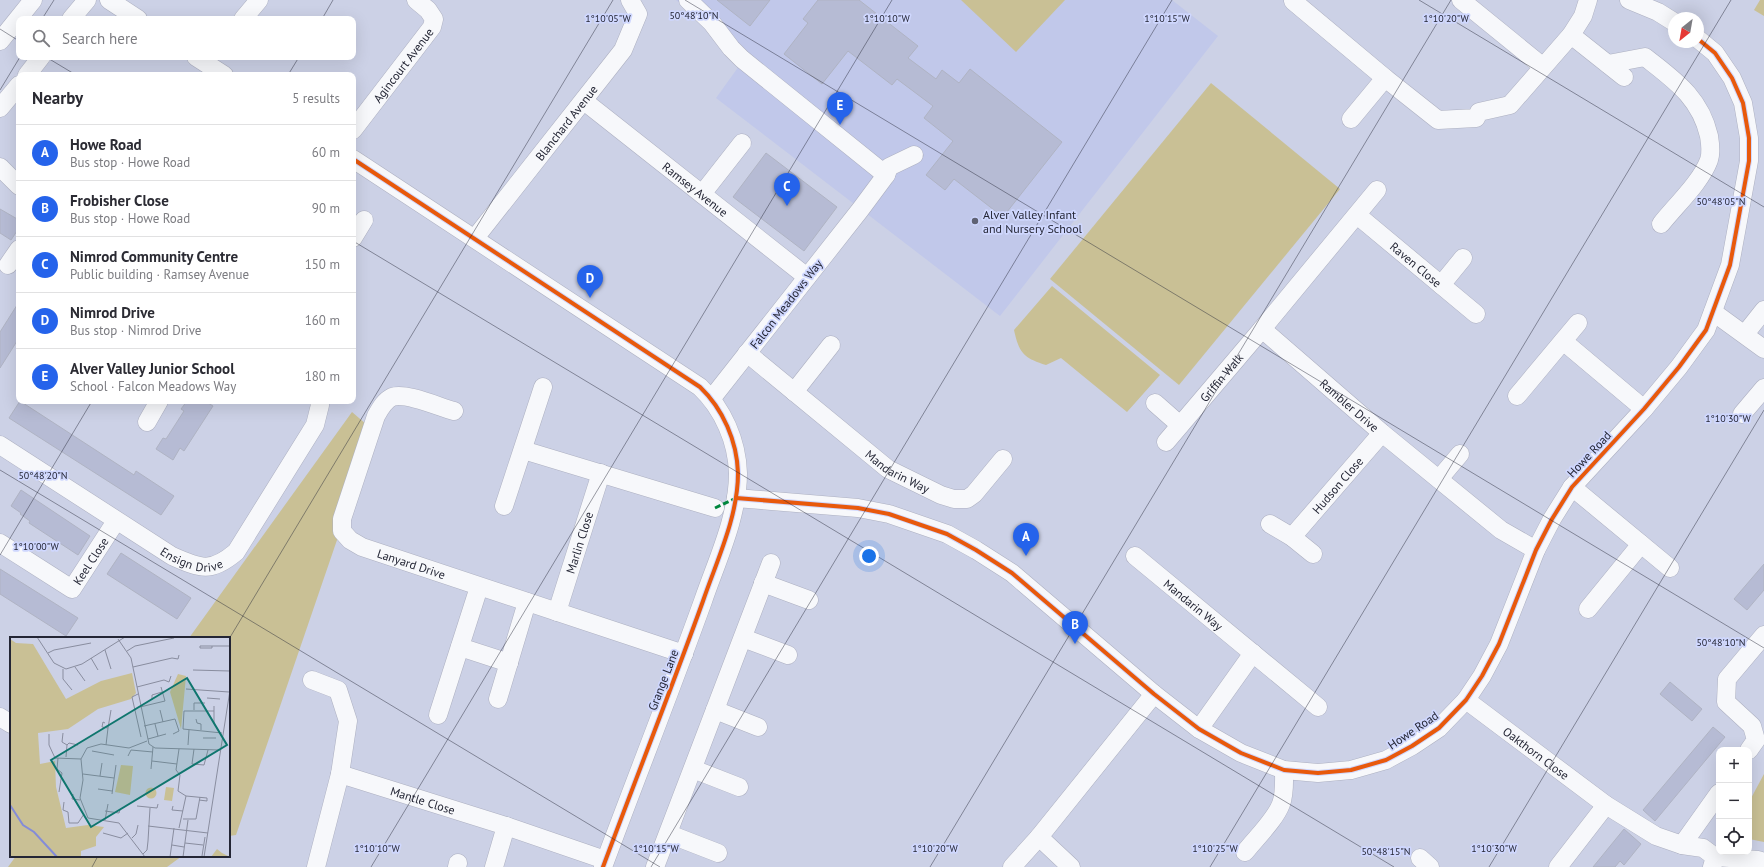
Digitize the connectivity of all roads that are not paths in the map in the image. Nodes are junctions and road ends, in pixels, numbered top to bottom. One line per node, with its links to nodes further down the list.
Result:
1 (33, 0): 12 (street)
2 (87, 0): 13 (street)
3 (109, 0): 14 (street)
4 (258, 0): 15 (street)
5 (416, 0): 33 (street, Agincourt Avenue)
6 (630, 0): 30 (street, Blanchard Avenue)
7 (688, 0): 39 (street)
8 (1461, 0): 24 (street)
9 (1588, 0): 18 (street)
10 (1629, 0): 16 (street)
11 (1293, 1): 28 (street)
12 (20, 16)
13 (74, 16)
14 (133, 16)
15 (245, 16)
16 (1668, 18)
17 (16, 21): 19 (street)
18 (1571, 35): 23 (street); 24 (street)
19 (0, 41)
20 (1704, 44): 37 (street, Howe Road)
21 (39, 60): 25 (street)
22 (207, 60): 26 (street)
23 (1608, 64): 27 (street); 45 (street)
24 (1542, 66): 28 (street)
25 (29, 72)
26 (221, 72)
27 (1624, 77)
28 (1384, 78): 32 (street)
29 (16, 89): 31 (street)
30 (584, 101): 42 (street, Ramsey Avenue); 47 (street, Blanchard Avenue)
31 (0, 108)
32 (1351, 119)
33 (356, 126)
34 (742, 143): 42 (street)
35 (914, 155): 39 (street, Falcon Meadows Way)
36 (356, 161): 47 (street)
37 (1757, 161): 54 (street, Howe Road)
38 (0, 167): 40 (street)
39 (886, 175): 51 (street, Falcon Meadows Way)
40 (16, 183)
41 (1377, 190): 43 (street)
42 (702, 194): 51 (street, Ramsey Avenue)
43 (1357, 215): 52 (street, Raven Close); 57 (street)
44 (364, 220): 46 (street)
45 (1660, 224)
46 (356, 233)
47 (475, 238): 67 (street)
48 (16, 254): 50 (street)
49 (1463, 258): 52 (street)
50 (4, 273)
51 (807, 277): 62 (street, Falcon Meadows Way)
52 (1441, 285): 55 (street, Raven Close)
53 (1764, 310): 58 (street)
54 (1713, 312): 58 (street); 71 (street, Howe Road)
55 (1476, 314)
56 (1578, 323): 59 (street)
57 (1262, 329): 75 (street, Griffin Walk); 76 (street, Rambler Drive)
58 (1744, 334): 61 (street)
59 (1563, 341): 66 (street); 71 (street)
60 (831, 345): 65 (street)
61 (1764, 349)
62 (747, 353): 65 (street, Mandarin Way); 67 (street, Falcon Meadows Way)
63 (543, 387): 79 (street)
64 (1764, 388): 73 (street)
65 (794, 392): 81 (street, Mandarin Way)
66 (1517, 396)
67 (712, 398): 85 (street, Grange Lane)
68 (1155, 403): 75 (street)
69 (157, 404): 74 (street)
70 (320, 404): 88 (street, Ensign Drive)
71 (1644, 409): 84 (street, Howe Road)
72 (454, 411): 99 (street, Lanyard Drive)
73 (1742, 414)
74 (147, 422)
75 (1180, 425): 77 (street, Griffin Walk)
76 (1382, 433): 83 (street, Rambler Drive); 90 (street, Hudson Close)
77 (1166, 442)
78 (0, 445): 88 (street, Ensign Drive)
79 (523, 450): 82 (street); 86 (street)
80 (1460, 454): 83 (street)
81 (1003, 459)
82 (601, 474): 87 (street); 103 (street, Marlin Close)
83 (1439, 479): 93 (street, Rambler Drive)
84 (1572, 487): 92 (street); 93 (street, Howe Road)
85 (736, 498): 108 (street, Grange Lane); 112 (street, Howe Road)
86 (504, 506)
87 (715, 508)
88 (116, 521): 91 (street, Keel Close)
89 (1270, 524): 90 (street)
90 (1292, 537): 94 (street)
91 (0, 543)
92 (1641, 544): 97 (street); 102 (street)
93 (1536, 550): 114 (street, Howe Road)
94 (1313, 554)
95 (1135, 556): 107 (street, Mandarin Way)
96 (771, 563): 98 (street)
97 (1670, 568)
98 (764, 583): 100 (street); 105 (street)
99 (479, 586): 101 (street, Lanyard Drive); 106 (street)
100 (809, 600)
101 (527, 602): 103 (street, Lanyard Drive); 110 (street)
102 (1588, 609)
103 (558, 612): 108 (street, Lanyard Drive)
104 (1764, 635): 122 (street)
105 (743, 638): 109 (street); 116 (street)
106 (460, 647): 110 (street); 117 (street)
107 (1253, 653): 115 (street, Mandarin Way); 121 (street)
108 (684, 654): 137 (street, Grange Lane)
109 (788, 655)
110 (509, 663): 113 (street)
111 (312, 680): 125 (street)
112 (1154, 694): 121 (street, Howe Road); 131 (street)
113 (498, 699)
114 (1466, 700): 124 (street, Howe Road); 128 (street, Oakthorn Close)
115 (1318, 708)
116 (715, 710): 120 (street); 123 (street)
117 (438, 715)
118 (0, 717): 119 (street)
119 (10, 723)
120 (758, 727)
121 (1200, 729): 124 (street, Howe Road)
122 (1751, 747)
123 (693, 769): 126 (street); 130 (street)
124 (1284, 770): 133 (street)
125 (340, 774): 129 (street, Mantle Close); 138 (street)
126 (740, 787)
127 (1716, 797): 132 (street)
128 (1606, 805): 132 (street, Oakthorn Close); 143 (street)
129 (506, 826): 137 (street, Mantle Close); 139 (street)
130 (669, 834): 134 (street); 140 (street)
131 (1038, 837): 141 (street); 142 (street)
132 (1682, 845): 135 (street, Oakthorn Close)
133 (1244, 852)
134 (718, 853)
135 (1713, 862): 136 (street)
136 (1764, 862)
137 (604, 863)
138 (316, 867)
139 (494, 867)
140 (656, 867)
141 (1012, 867)
142 (1071, 867)
143 (1558, 867)

